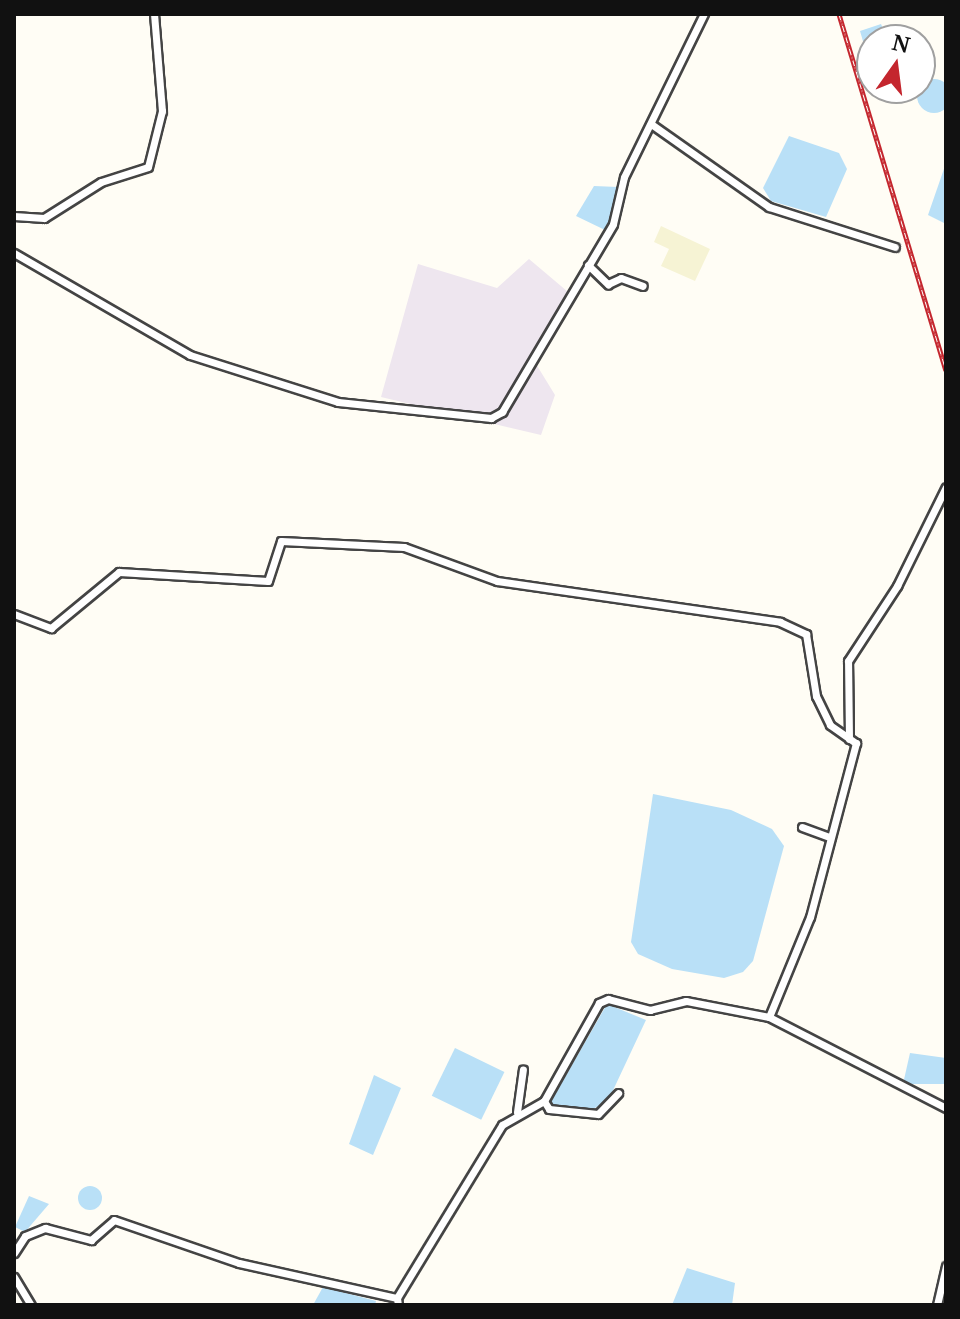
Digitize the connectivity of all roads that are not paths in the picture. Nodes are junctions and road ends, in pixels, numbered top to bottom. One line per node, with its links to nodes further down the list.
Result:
1 (154, 14): 4 (street)
2 (704, 14): 3 (street)
3 (651, 124): 5 (street); 7 (street)
4 (14, 216)
5 (895, 247)
6 (14, 253): 7 (street)
7 (588, 265): 8 (street)
8 (643, 286)
9 (946, 487): 11 (street)
10 (14, 614): 11 (street)
11 (849, 739): 13 (street)
12 (802, 827): 13 (street)
13 (829, 837): 14 (street)
14 (769, 1017): 17 (street); 18 (street)
15 (523, 1069): 19 (street)
16 (618, 1093): 17 (street)
17 (544, 1101): 19 (street)
18 (946, 1108)
19 (517, 1112): 23 (street)
20 (14, 1253): 23 (street)
21 (946, 1266): 25 (street)
22 (14, 1277): 24 (street)
23 (398, 1301)
24 (31, 1305)
25 (937, 1305)

